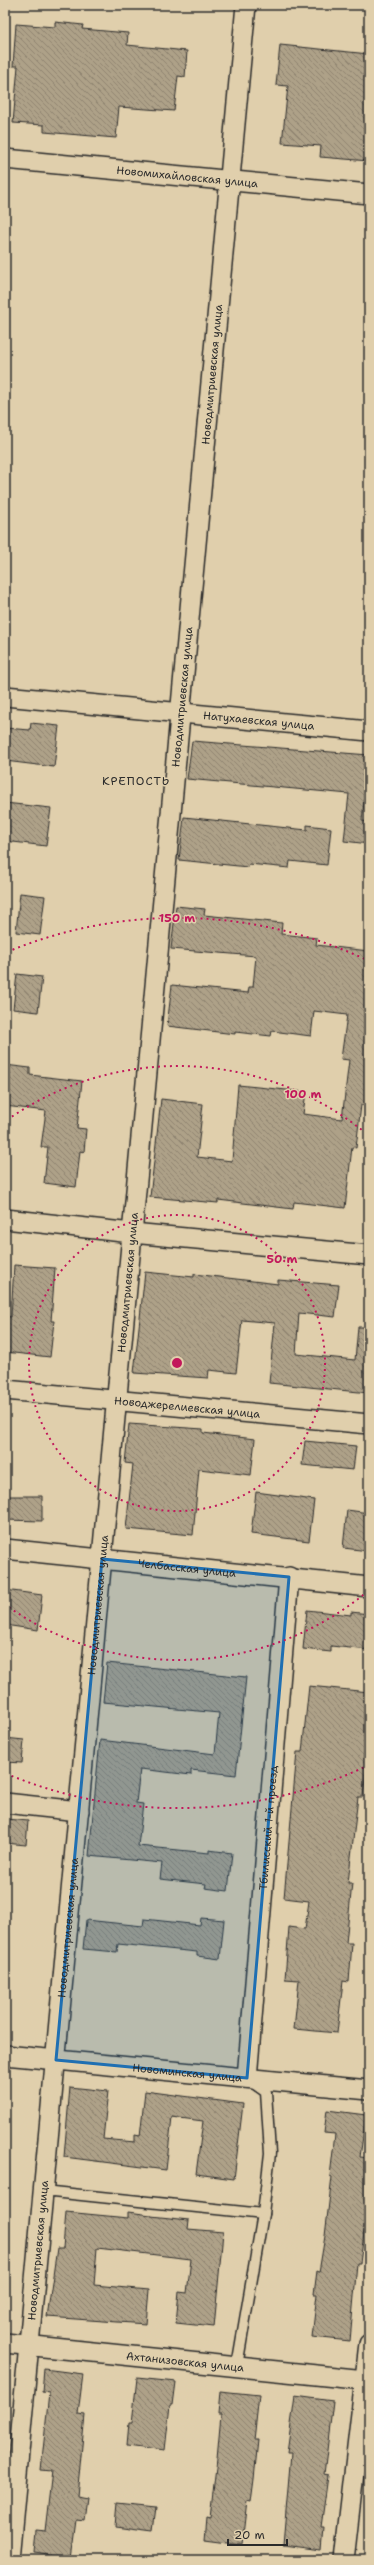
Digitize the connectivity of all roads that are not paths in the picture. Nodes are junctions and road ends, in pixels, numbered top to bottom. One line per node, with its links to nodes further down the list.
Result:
1 (246, 5): 3 (street, Новодмитриевская улица)
2 (5, 160): 3 (street, Новомихайловская улица)
3 (230, 181): 4 (street, Новомихайловская улица); 6 (street, Новодмитриевская улица)
4 (369, 194)
5 (5, 696): 6 (street, Натухаевская улица)
6 (180, 713): 7 (street, Натухаевская улица); 9 (street, Новодмитриевская улица)
7 (369, 732)
8 (5, 1219): 9 (street)
9 (132, 1233): 10 (street); 12 (street, Новодмитриевская улица)
10 (369, 1255)
11 (5, 1390): 12 (street, Новоджерелиевская улица)
12 (117, 1400): 13 (street, Новоджерелиевская улица); 15 (street, Новодмитриевская улица)
13 (369, 1424)
14 (5, 1549): 15 (street, Челбасская улица)
15 (102, 1559): 16 (street, Челбасская улица); 19 (street, Новодмитриевская улица)
16 (289, 1577): 17 (street, Челбасская улица); 22 (street, Тбилисский 1-й проезд)
17 (369, 1587)
18 (5, 1803): 19 (street)
19 (79, 1811): 21 (street, Новодмитриевская улица)
20 (5, 2055): 21 (street, Новоминская улица)
21 (56, 2060): 22 (street, Новоминская улица); 24 (street, Новодмитриевская улица)
22 (247, 2078): 23 (street, Новоминская улица); 25 (lane)
23 (369, 2090)
24 (44, 2191): 25 (lane); 28 (street, Новодмитриевская улица)
25 (263, 2214): 29 (lane)
26 (5, 2343): 28 (street, Ахтанизовская улица)
27 (369, 2344): 30 (street)
28 (29, 2346): 29 (street, Ахтанизовская улица); 31 (street, Новодмитриевская улица)
29 (237, 2366): 30 (street, Ахтанизовская улица)
30 (365, 2380): 32 (street)
31 (9, 2560)
32 (344, 2560)

